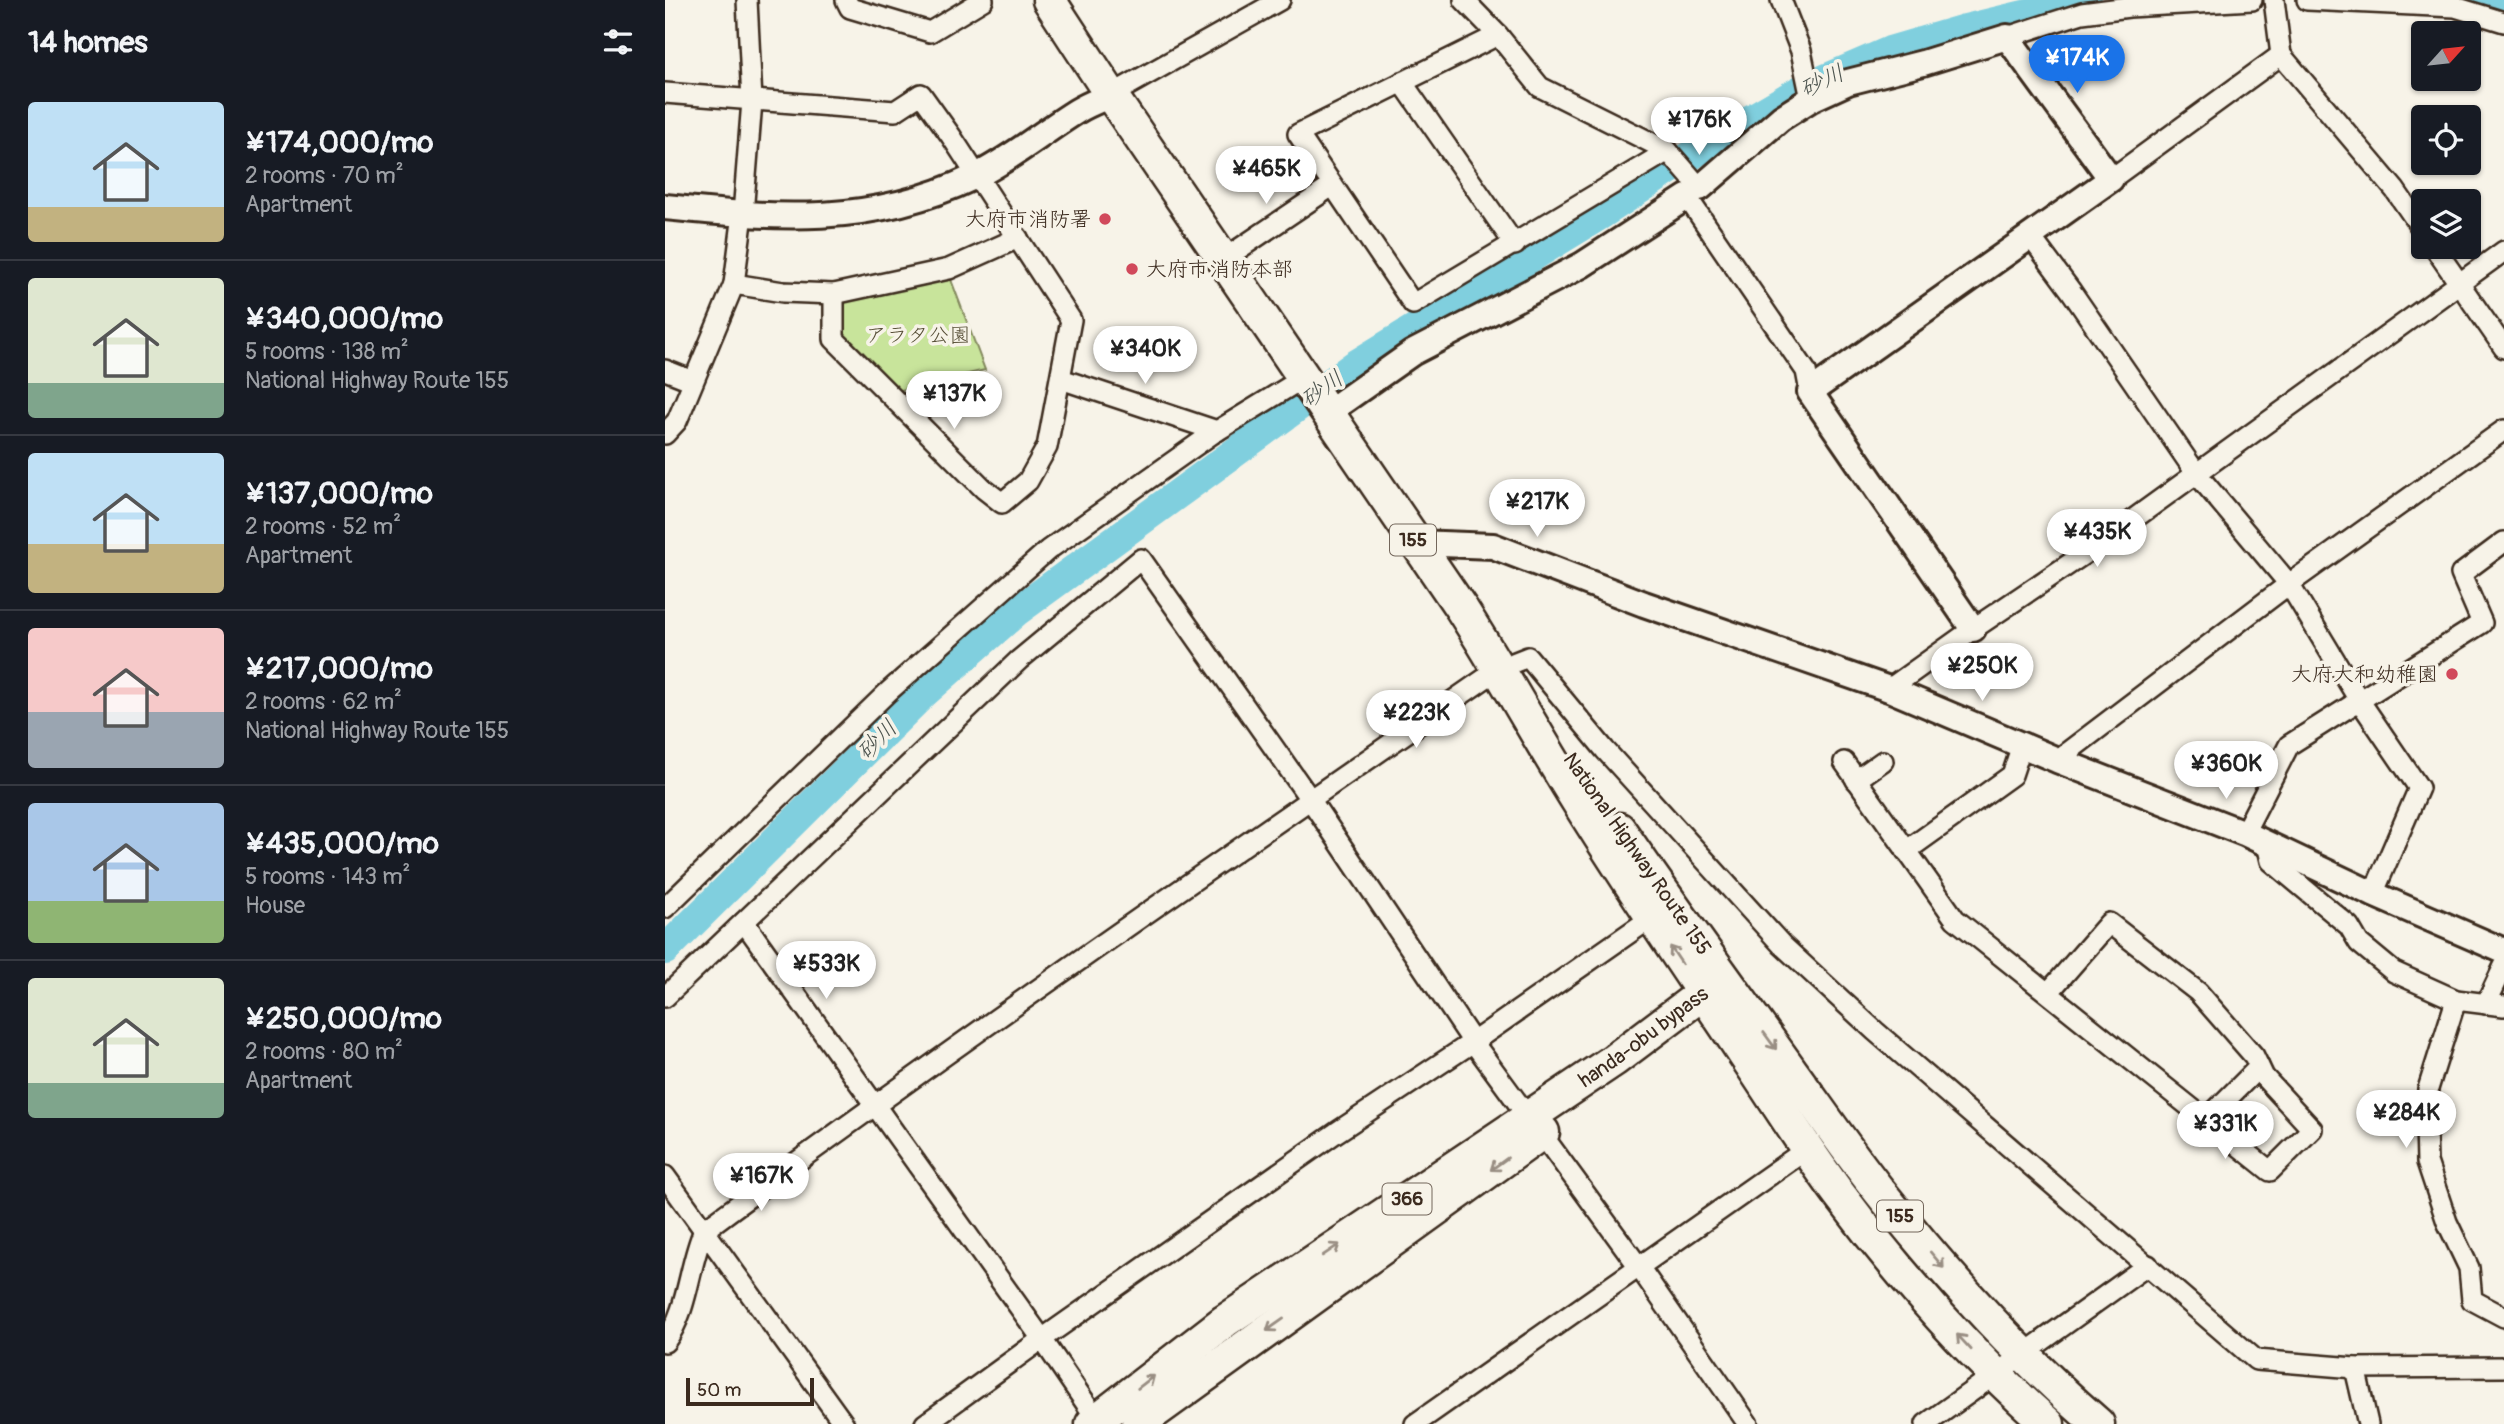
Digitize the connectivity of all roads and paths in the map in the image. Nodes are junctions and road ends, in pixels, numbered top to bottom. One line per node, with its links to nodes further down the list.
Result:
1 (747, 0): 19 (street)
2 (846, 0): 3 (street)
3 (983, 0)
4 (1049, 0): 17 (highway, National Highway Route 155 / 155)
5 (1280, 0): 17 (street)
6 (1464, 0): 12 (street)
7 (1781, 0): 18 (street)
8 (2252, 0): 13 (street)
9 (2274, 0): 14 (street)
10 (2307, 0): 11 (street)
11 (2504, 22)
12 (1498, 35): 15 (street); 20 (street)
13 (2007, 37): 18 (street); 22 (street)
14 (2281, 55): 22 (street); 26 (street)
15 (1402, 82): 23 (street); 30 (street)
16 (665, 93): 19 (street)
17 (1111, 95): 21 (street); 32 (highway, National Highway Route 155 / 155)
18 (1811, 98): 24 (street)
19 (752, 101): 21 (street); 27 (street)
20 (1669, 152): 24 (street); 30 (street)
21 (976, 176): 27 (street); 29 (street)
22 (2111, 179): 28 (street)
23 (1332, 186): 30 (street); 32 (street)
24 (1695, 191): 42 (street); 43 (street)
25 (665, 207): 27 (street)
26 (2411, 213)
27 (743, 215): 35 (street)
28 (2030, 236): 42 (street); 47 (street)
29 (1018, 238): 36 (street); 40 (street)
30 (1515, 244)
31 (2504, 251): 34 (street)
32 (1224, 259): 39 (highway, National Highway Route 155 / 155)
33 (2442, 259): 34 (street)
34 (2459, 283): 37 (street); 47 (street)
35 (734, 284): 36 (street); 41 (street)
36 (834, 294): 40 (street)
37 (2504, 348)
38 (665, 370): 41 (street)
39 (1305, 377): 43 (highway, National Highway Route 155 / 155); 45 (street)
40 (1061, 379): 45 (street)
41 (693, 381): 46 (street)
42 (1810, 393): 51 (street)
43 (1328, 412): 49 (highway, National Highway Route 155 / 155)
44 (2504, 430): 50 (street)
45 (1217, 431): 65 (street)
46 (665, 434)
47 (2196, 473): 50 (street); 51 (street)
48 (2504, 542): 54 (street)
49 (1416, 543): 52 (highway, National Highway Route 155 / 155); 53 (street)
50 (2289, 584): 54 (street); 56 (street)
51 (1973, 629): 53 (street)
52 (1500, 668): 60 (street); 66 (highway, National Highway Route 155 / 155); 72 (highway, National Highway Route 155 / 155); 83 (street)
53 (1889, 689): 55 (street)
54 (2359, 700): 61 (street); 64 (street)
55 (2022, 745): 56 (street); 63 (street)
56 (2057, 760): 61 (street)
57 (1883, 761): 59 (street)
58 (1844, 762): 59 (street)
59 (1856, 780): 63 (street)
60 (1310, 799): 67 (street); 75 (street); 77 (street)
61 (2244, 833): 62 (street)
62 (2267, 844): 64 (street); 73 (street)
63 (1906, 851): 70 (street)
64 (2372, 894): 68 (street)
65 (665, 908)
66 (1651, 918): 72 (highway, National Highway Route 155 / 155, one-way to 66); 75 (street)
67 (744, 922): 71 (street); 77 (street)
68 (2504, 951)
69 (2504, 966): 74 (street)
70 (2048, 993): 76 (street); 78 (street)
71 (665, 997)
72 (1716, 997): 79 (highway, handa-obu bypass / 366); 80 (highway, National Highway Route 155 / 155); 88 (highway, National Highway Route 155 / 155, one-way to 88)
73 (2456, 1000): 74 (street); 85 (street)
74 (2495, 1005)
75 (1473, 1042): 79 (street); 87 (street)
76 (2259, 1067): 78 (street); 78 (street)
77 (874, 1104): 82 (street); 87 (street)
78 (2206, 1120)
79 (1535, 1125): 84 (street); 92 (highway, handa-obu bypass / 366, one-way to 79); 95 (highway, handa-obu bypass / 366, one-way to 95)
80 (1807, 1149): 84 (street); 91 (highway, National Highway Route 155 / 155, one-way to 80)
81 (665, 1176): 82 (street)
82 (704, 1230): 86 (street); 93 (street)
83 (2148, 1265): 88 (street); 90 (street)
84 (1639, 1267): 96 (street); 97 (street)
85 (2504, 1317)
86 (667, 1337)
87 (1042, 1339): 92 (street); 94 (street)
88 (2024, 1354): 91 (street); 100 (highway, National Highway Route 155 / 155)
89 (2504, 1367): 90 (street)
90 (2355, 1368): 101 (street)
91 (1995, 1376): 98 (street); 99 (highway, National Highway Route 155 / 155)
92 (1096, 1423)
93 (843, 1424)
94 (925, 1424)
95 (1138, 1424)
96 (1415, 1424)
97 (1748, 1424)
98 (1926, 1424)
99 (2048, 1424)
100 (2098, 1424)
101 (2368, 1424)

